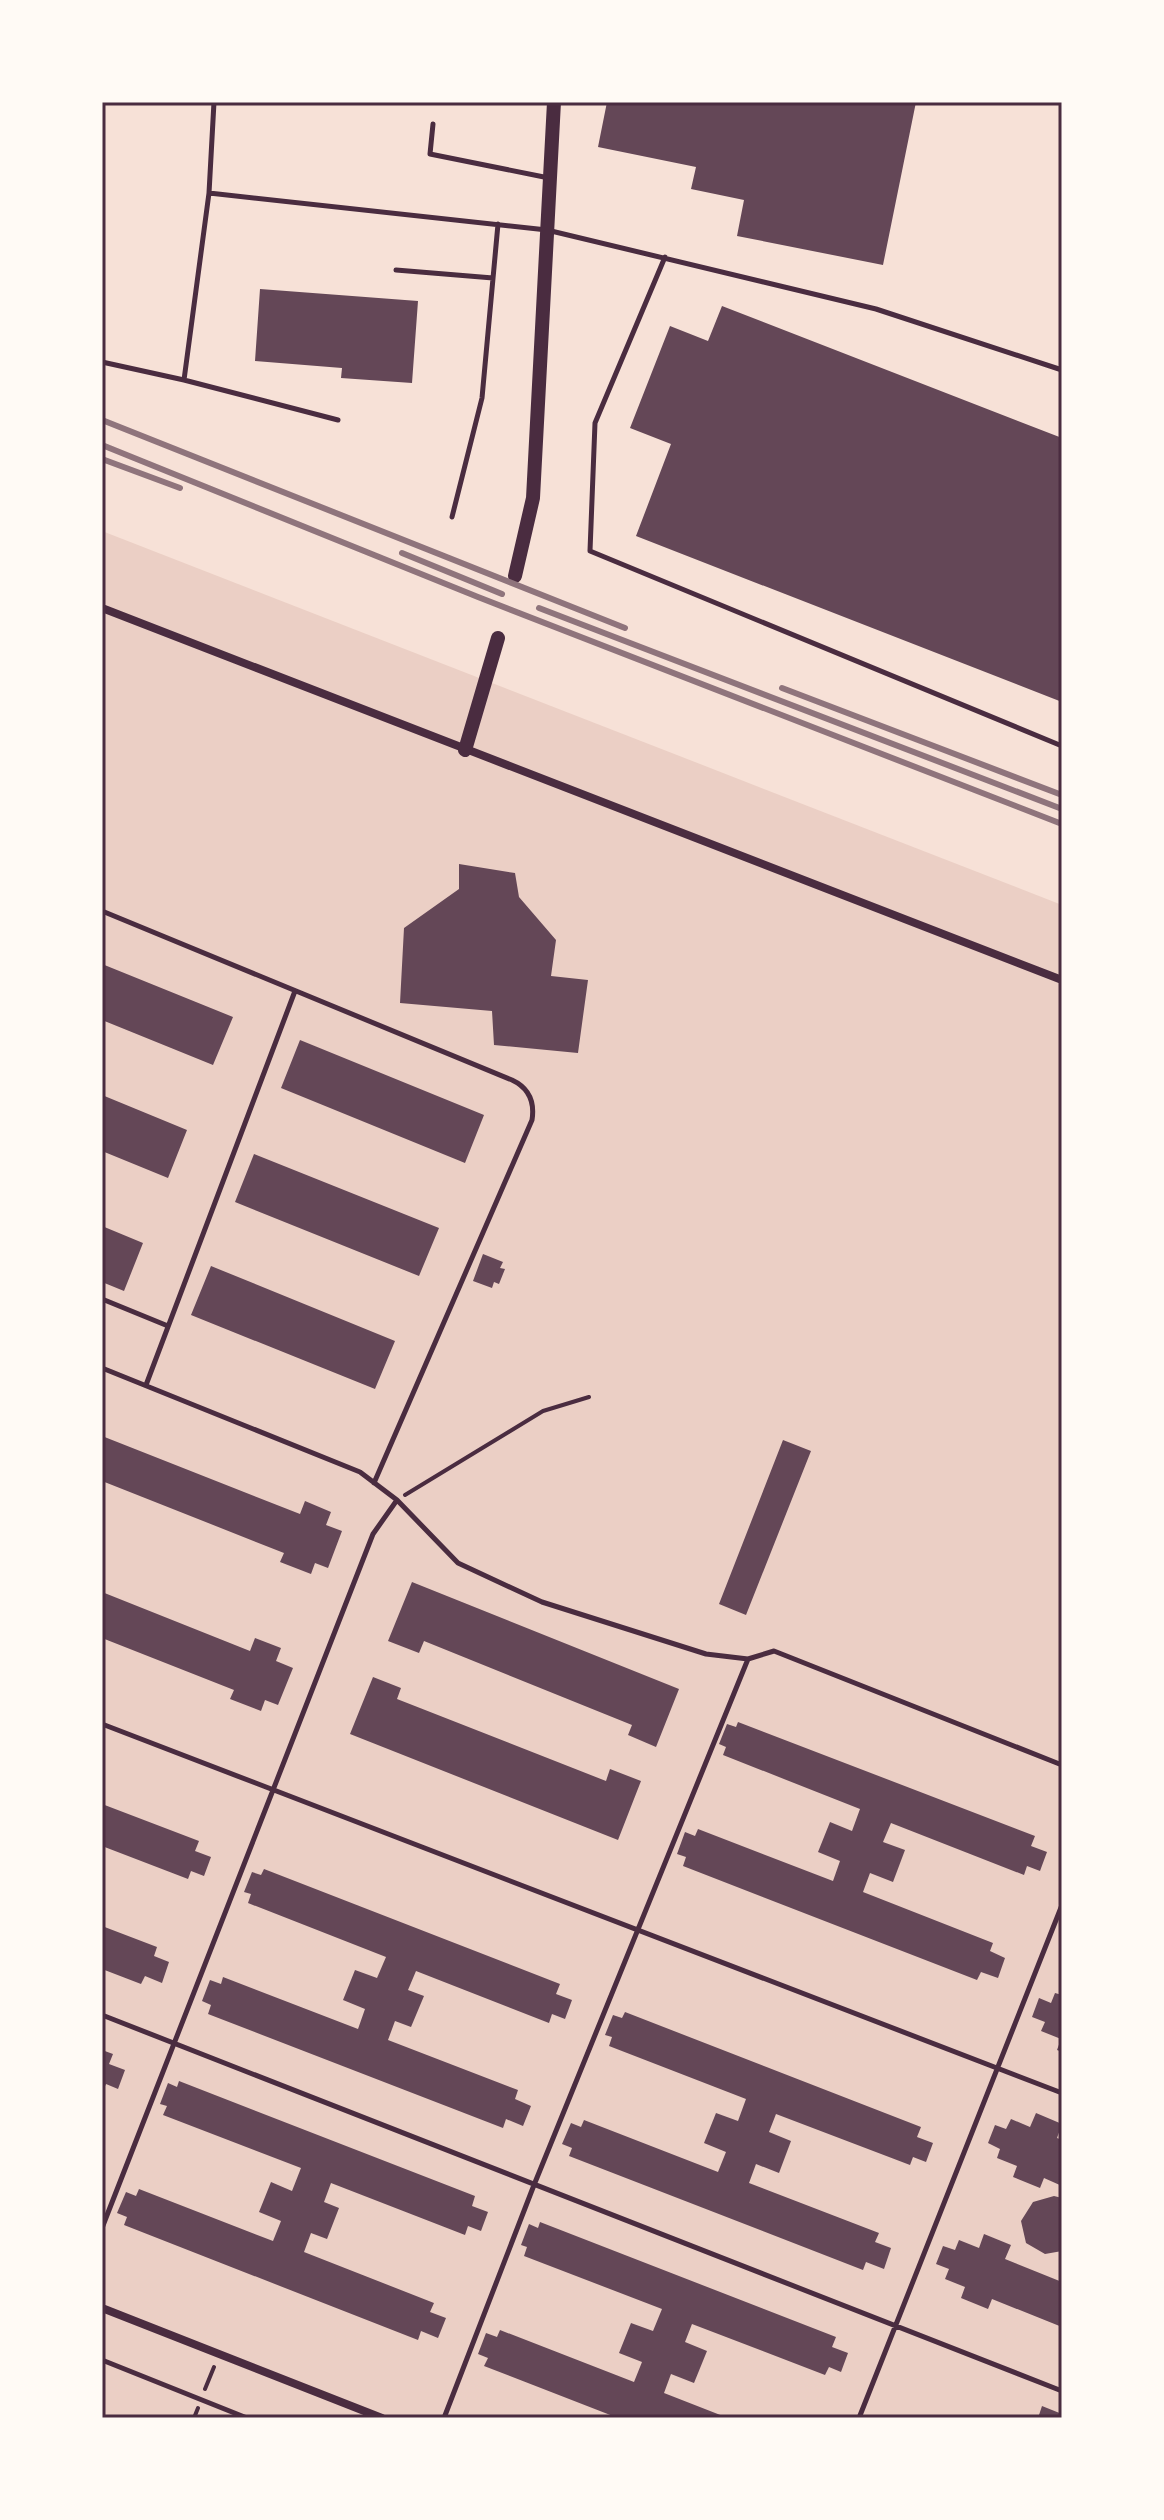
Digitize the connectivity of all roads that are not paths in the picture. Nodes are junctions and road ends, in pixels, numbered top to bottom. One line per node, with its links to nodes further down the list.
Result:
1 (214, 102): 5 (lane)
2 (554, 102): 4 (street)
3 (433, 124): 4 (lane)
4 (550, 179): 7 (street)
5 (209, 193): 6 (lane); 13 (lane)
6 (498, 224): 7 (lane); 10 (lane)
7 (547, 230): 8 (lane); 16 (street)
8 (665, 257): 12 (lane); 19 (lane)
9 (396, 270): 10 (lane)
10 (493, 278): 15 (lane)
11 (102, 362): 13 (lane)
12 (1062, 370)
13 (184, 380): 14 (lane)
14 (338, 420)
15 (452, 517)
16 (515, 576)
17 (102, 608): 20 (street)
18 (498, 638): 20 (street)
19 (1062, 746)
20 (465, 750): 22 (street)
21 (102, 911): 23 (lane)
22 (1062, 980)
23 (295, 991): 25 (lane); 28 (lane)
24 (102, 1299): 25 (lane)
25 (168, 1326): 27 (lane)
26 (102, 1368): 27 (lane)
27 (146, 1385): 28 (lane)
28 (374, 1483): 29 (lane)
29 (397, 1500): 30 (lane); 33 (lane)
30 (748, 1659): 32 (lane); 35 (lane)
31 (102, 1724): 33 (lane)
32 (1062, 1765)
33 (273, 1791): 35 (lane); 37 (lane)
34 (1062, 1905): 38 (lane)
35 (637, 1932): 38 (lane); 40 (lane)
36 (102, 2015): 37 (lane)
37 (173, 2043): 40 (lane); 41 (lane)
38 (996, 2067): 39 (lane); 43 (lane)
39 (1062, 2093)
40 (534, 2185): 43 (lane); 48 (lane)
41 (102, 2228)
42 (102, 2308): 47 (street)
43 (896, 2326): 45 (lane); 49 (lane)
44 (102, 2360): 46 (lane)
45 (1062, 2391)
46 (247, 2418)
47 (382, 2418)
48 (444, 2418)
49 (859, 2418)

